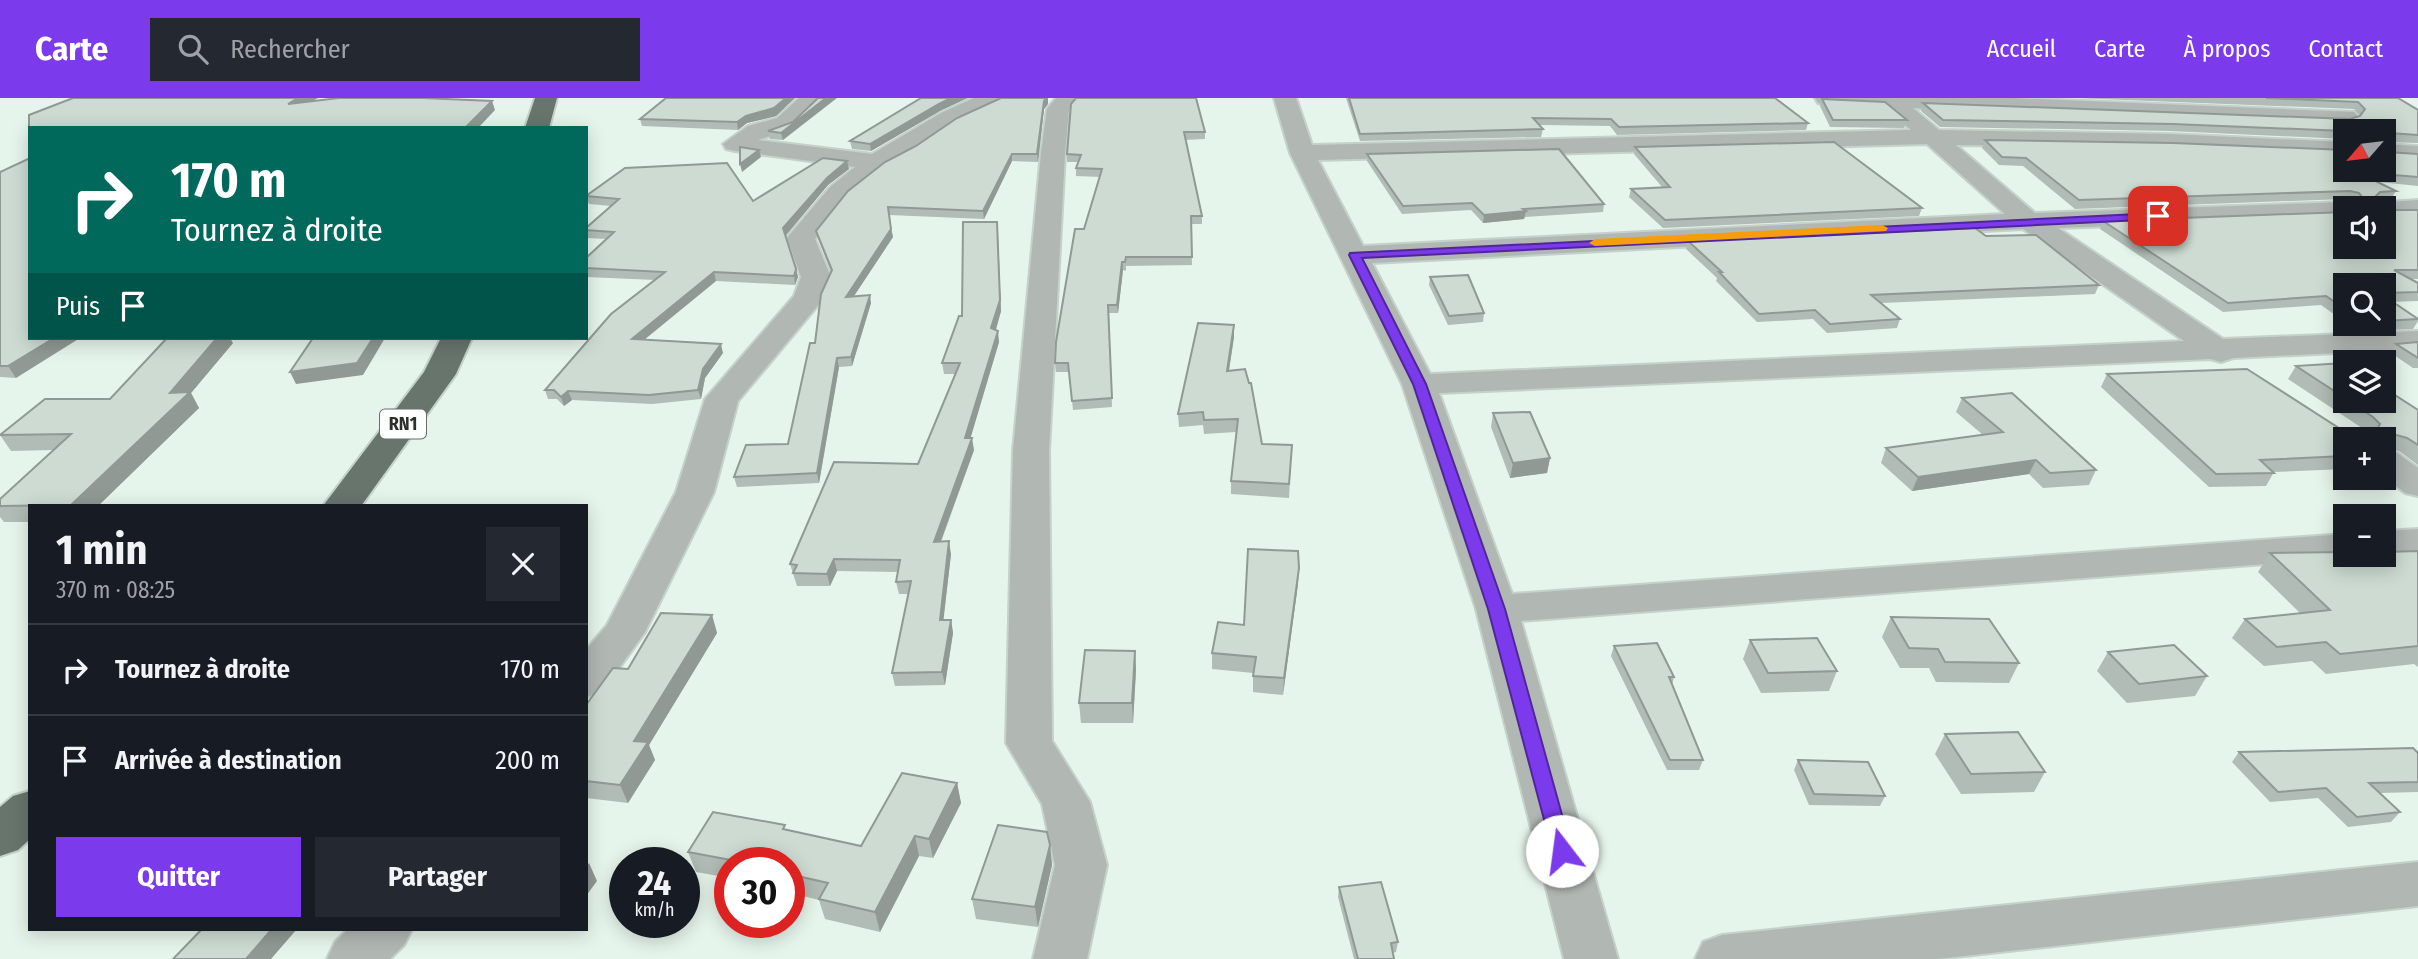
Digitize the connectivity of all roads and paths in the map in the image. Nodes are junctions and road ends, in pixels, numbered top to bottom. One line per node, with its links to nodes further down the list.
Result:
1 (547, 98): 9 (highway)
2 (812, 98): 15 (street)
3 (992, 98): 15 (street)
4 (1069, 98): 39 (street)
5 (1285, 98): 13 (street)
6 (1826, 98): 7 (street)
7 (1891, 100): 8 (street); 10 (street)
8 (2346, 117)
9 (538, 126)
10 (1933, 137): 11 (street); 13 (street); 19 (street)
11 (2333, 148)
12 (2396, 152): 14 (street)
13 (1302, 153): 20 (street)
14 (2418, 153)
15 (876, 162): 33 (street)
16 (2418, 208): 17 (street)
17 (2396, 209)
18 (2333, 210): 19 (street)
19 (2029, 221): 20 (street); 23 (street)
20 (1354, 255): 25 (street)
21 (455, 340): 28 (highway, RN1)
22 (2418, 340): 23 (street)
23 (2216, 349): 24 (street); 25 (street)
24 (2249, 371)
25 (1419, 384): 32 (street)
26 (2396, 469): 27 (street)
27 (2418, 485)
28 (343, 504)
29 (2418, 541): 30 (street)
30 (2396, 542)
31 (2333, 547): 32 (street)
32 (1497, 609): 40 (street)
33 (588, 678)
34 (28, 812): 35 (highway)
35 (0, 836)
36 (2418, 884): 41 (street)
37 (383, 931): 38 (street)
38 (354, 959)
39 (1060, 959)
40 (1591, 959)
41 (1722, 959)

